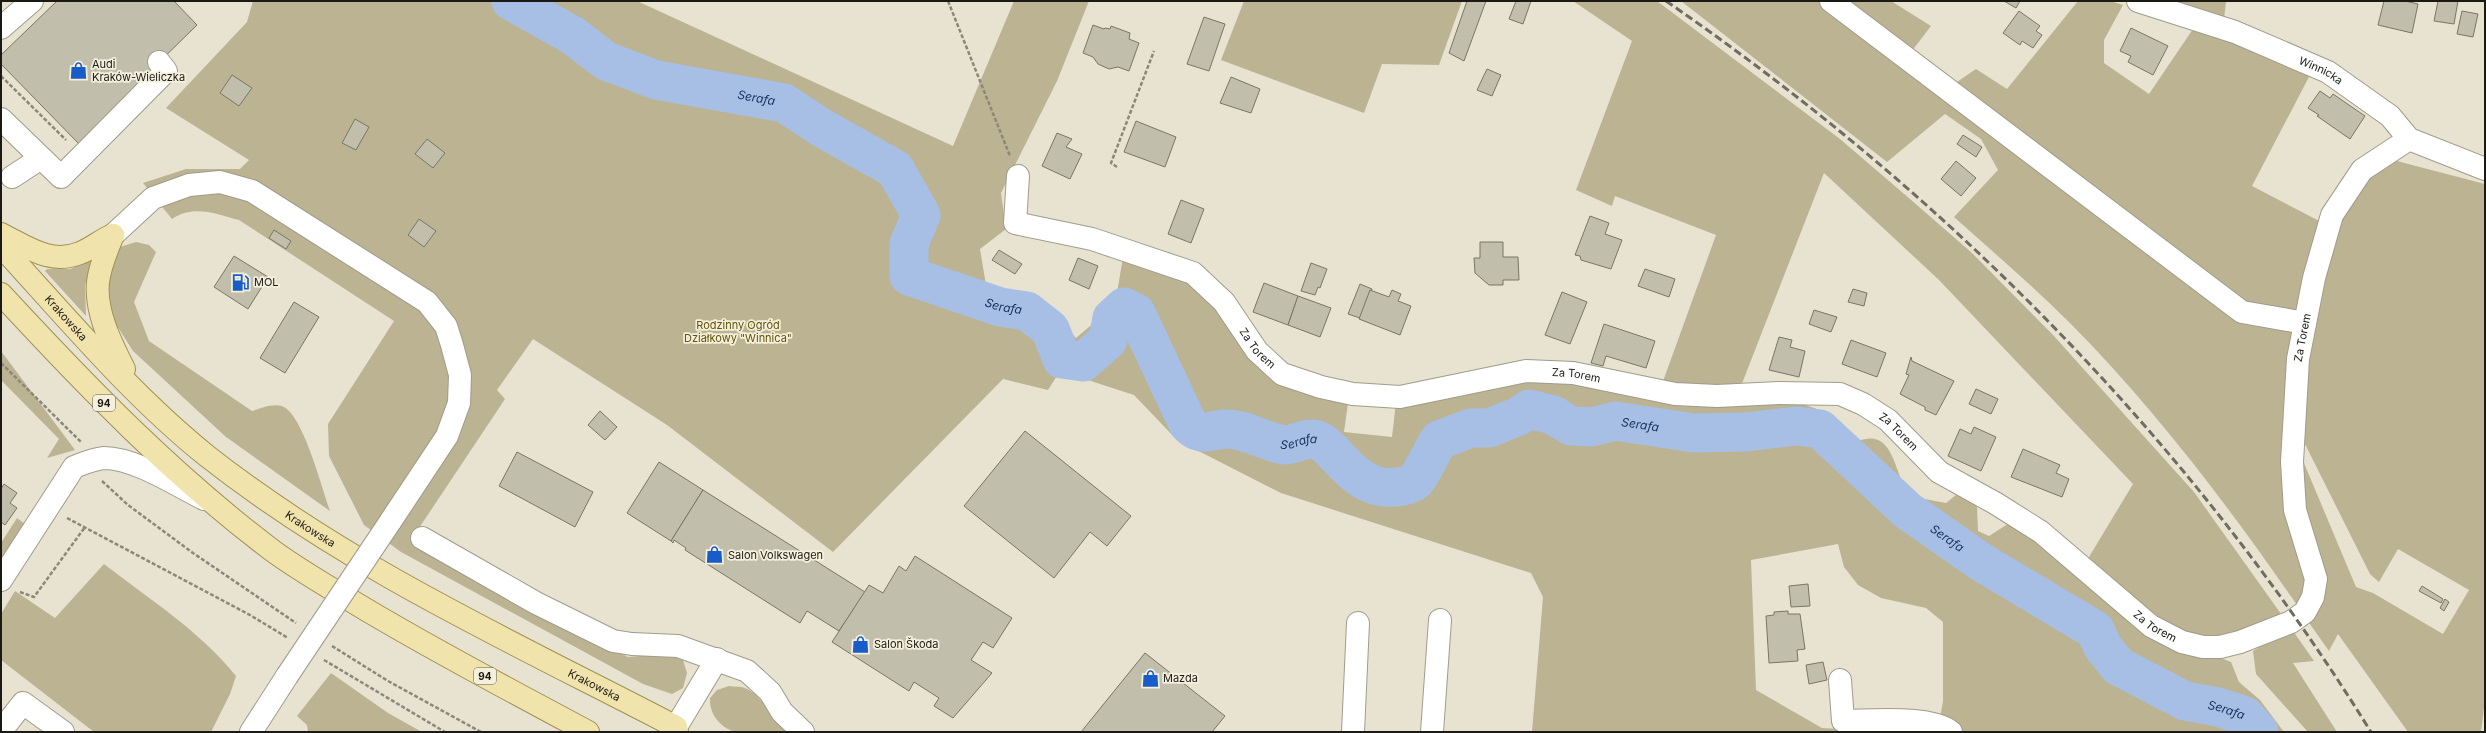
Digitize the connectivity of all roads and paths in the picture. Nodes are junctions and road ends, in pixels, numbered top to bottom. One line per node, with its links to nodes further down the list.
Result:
1 (32, 1): 5 (street)
2 (948, 1): 15 (path)
3 (1831, 1): 21 (street)
4 (2138, 1): 10 (street, Winnicka)
5 (1, 28)
6 (1154, 51): 13 (path)
7 (159, 62): 11 (street)
8 (1, 76): 11 (path)
9 (1, 119): 12 (street)
10 (2409, 139): 14 (street, Winnicka); 21 (street, Za Torem)
11 (82, 156): 12 (street)
12 (41, 158): 16 (street)
13 (1118, 167)
14 (2485, 170)
15 (1018, 176): 21 (street, Za Torem)
16 (12, 177)
17 (1, 234): 18 (main road)
18 (113, 235): 23 (main road); 42 (street, bridge)
19 (1, 246): 23 (main road, Krakowska)
20 (1, 294): 26 (main road, 94)
21 (2306, 323)
22 (1, 363): 24 (path)
23 (136, 391): 40 (main road, Krakowska)
24 (82, 445)
25 (100, 479): 33 (path)
26 (214, 504): 27 (street); 45 (main road, 94)
27 (49, 508): 28 (path); 30 (street)
28 (85, 527): 30 (path); 34 (path)
29 (422, 538): 37 (street)
30 (6, 584)
31 (1440, 620): 48 (street)
32 (1358, 623): 47 (street)
33 (303, 628)
34 (291, 640)
35 (329, 644): 44 (path)
36 (317, 656): 43 (path)
37 (717, 659): 40 (street); 46 (street)
38 (1840, 680): 49 (street)
39 (58, 730): 41 (street)
40 (675, 730)
41 (1, 731)
42 (251, 732)
43 (445, 732)
44 (481, 732)
45 (588, 732)
46 (803, 732)
47 (1353, 732)
48 (1432, 732)
49 (1951, 732)

